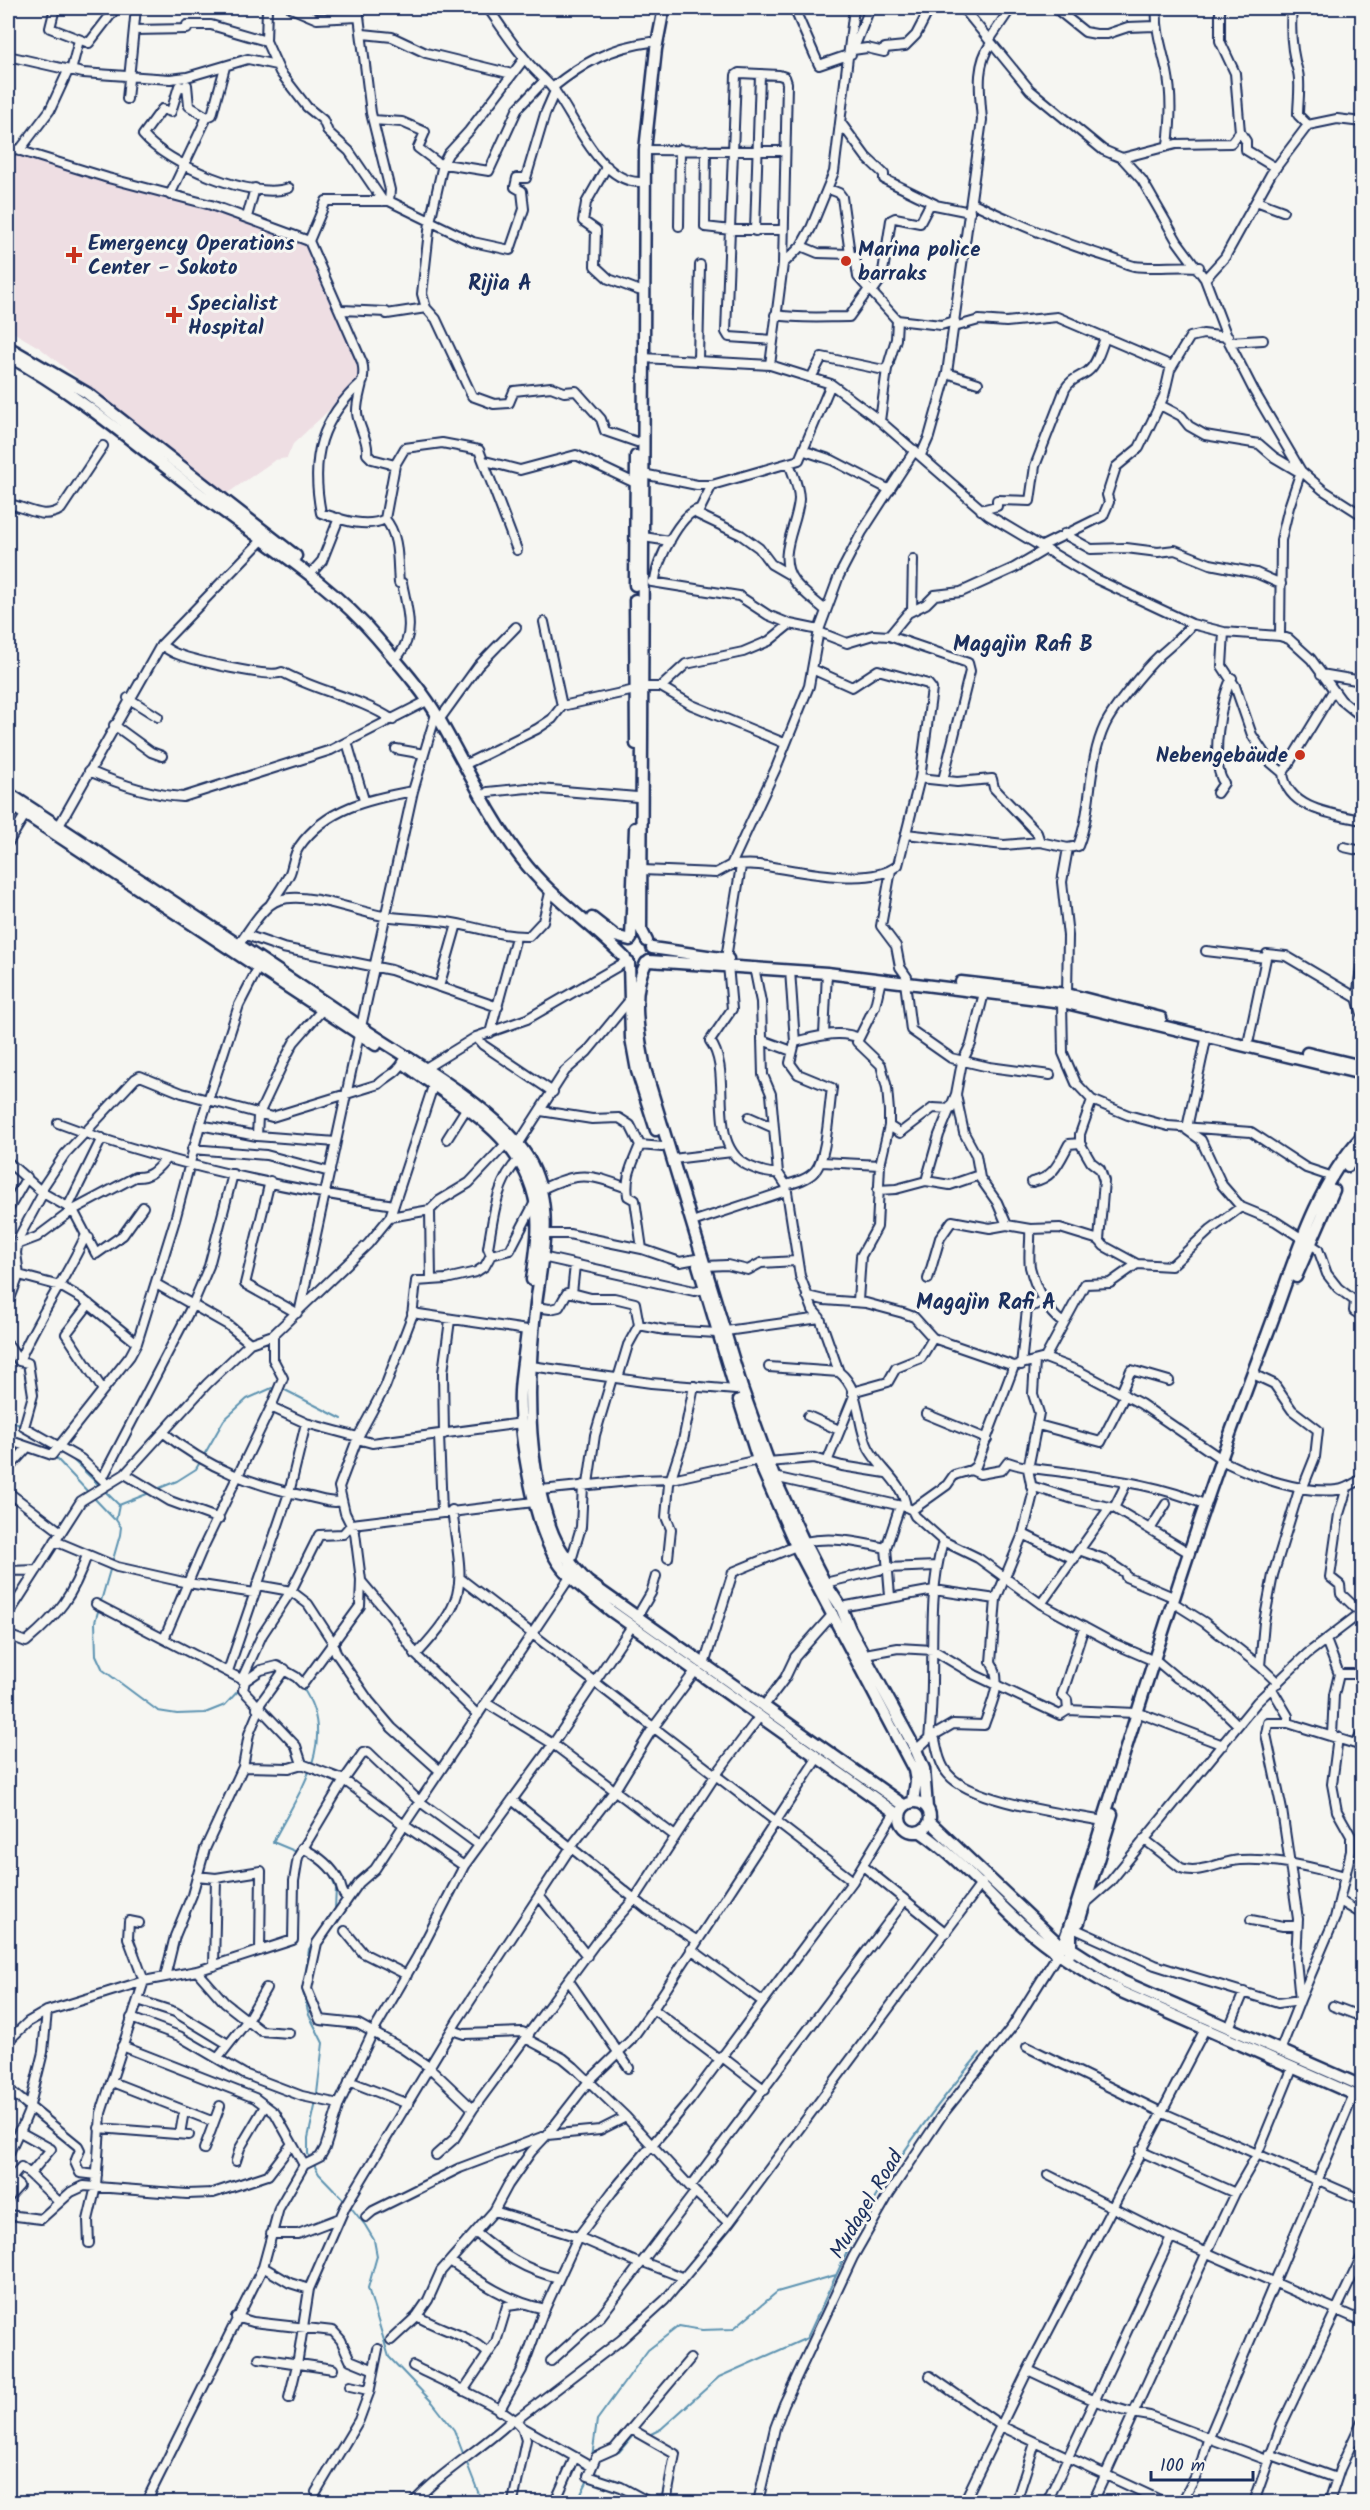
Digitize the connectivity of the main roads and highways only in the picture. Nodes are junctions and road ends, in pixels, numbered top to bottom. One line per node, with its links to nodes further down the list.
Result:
1 (658, 8): 6 (main road)
2 (664, 8): 6 (main road)
3 (8, 347): 5 (main road)
4 (8, 356): 5 (main road)
5 (265, 537): 7 (main road); 7 (main road)
6 (639, 688): 11 (main road); 12 (main road)
7 (440, 715): 11 (main road); 13 (main road)
8 (8, 793): 10 (main road)
9 (8, 803): 10 (main road)
10 (57, 830): 18 (main road); 18 (main road)
11 (631, 940): 12 (main road); 13 (main road)
12 (649, 945): 14 (main road); 15 (main road)
13 (627, 961): 14 (main road); 25 (main road)
14 (648, 962): 15 (main road); 25 (main road)
15 (727, 962): 16 (main road); 16 (main road)
16 (906, 979): 17 (main road); 17 (main road)
17 (1064, 998): 19 (main road); 20 (main road)
18 (360, 1031): 22 (main road); 22 (main road)
19 (1362, 1066)
20 (1362, 1074)
21 (1362, 1136): 24 (main road)
22 (514, 1144): 31 (main road); 31 (main road)
23 (1362, 1147): 24 (main road)
24 (1306, 1240): 26 (main road); 26 (main road)
25 (722, 1332): 27 (main road); 27 (main road)
26 (1223, 1460): 29 (main road); 29 (main road)
27 (763, 1461): 28 (main road); 28 (main road)
28 (800, 1544): 30 (main road); 30 (main road)
29 (1175, 1601): 33 (main road)
30 (837, 1611): 34 (main road); 35 (main road)
31 (635, 1621): 32 (main road)
32 (762, 1711): 35 (main road); 35 (main road)
33 (1139, 1714): 38 (main road); 38 (main road)
34 (927, 1808): 35 (main road); 36 (main road)
35 (903, 1809): 37 (main road)
36 (930, 1822): 37 (main road); 38 (main road)
37 (921, 1832): 38 (main road)
38 (1063, 1951): 39 (main road); 39 (main road)
39 (1360, 2093)

